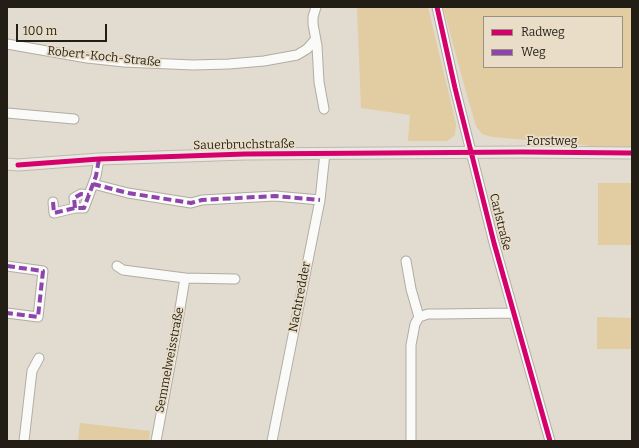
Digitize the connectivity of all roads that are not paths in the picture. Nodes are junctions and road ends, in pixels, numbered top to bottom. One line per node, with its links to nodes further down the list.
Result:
1 (316, 7): 4 (street)
2 (429, 7): 3 (street)
3 (437, 7): 10 (street, Carlstraße)
4 (315, 40): 5 (street, Robert-Koch-Straße); 6 (street)
5 (7, 44)
6 (324, 109)
7 (7, 113): 8 (street)
8 (74, 118)
9 (325, 153): 10 (main road, Sauerbruchstraße); 12 (main road, Sauerbruchstraße); 16 (street, Nachtredder)
10 (471, 153): 11 (main road, Forstweg); 24 (street, Carlstraße)
11 (632, 153)
12 (99, 159): 13 (main road, Sauerbruchstraße); 15 (street)
13 (13, 164): 14 (main road, Sauerbruchstraße)
14 (7, 168)
15 (93, 184): 16 (street); 17 (street)
16 (320, 200): 29 (street, Nachtredder)
17 (53, 202)
18 (406, 261): 25 (street)
19 (7, 266): 23 (street)
20 (117, 266): 21 (street)
21 (185, 278): 22 (street); 28 (street, Semmelweisstraße)
22 (235, 280)
23 (7, 313)
24 (514, 313): 25 (street); 31 (street, Carlstraße)
25 (419, 317): 30 (street)
26 (39, 358): 27 (street)
27 (24, 441)
28 (156, 441)
29 (272, 441)
30 (411, 441)
31 (550, 441)

